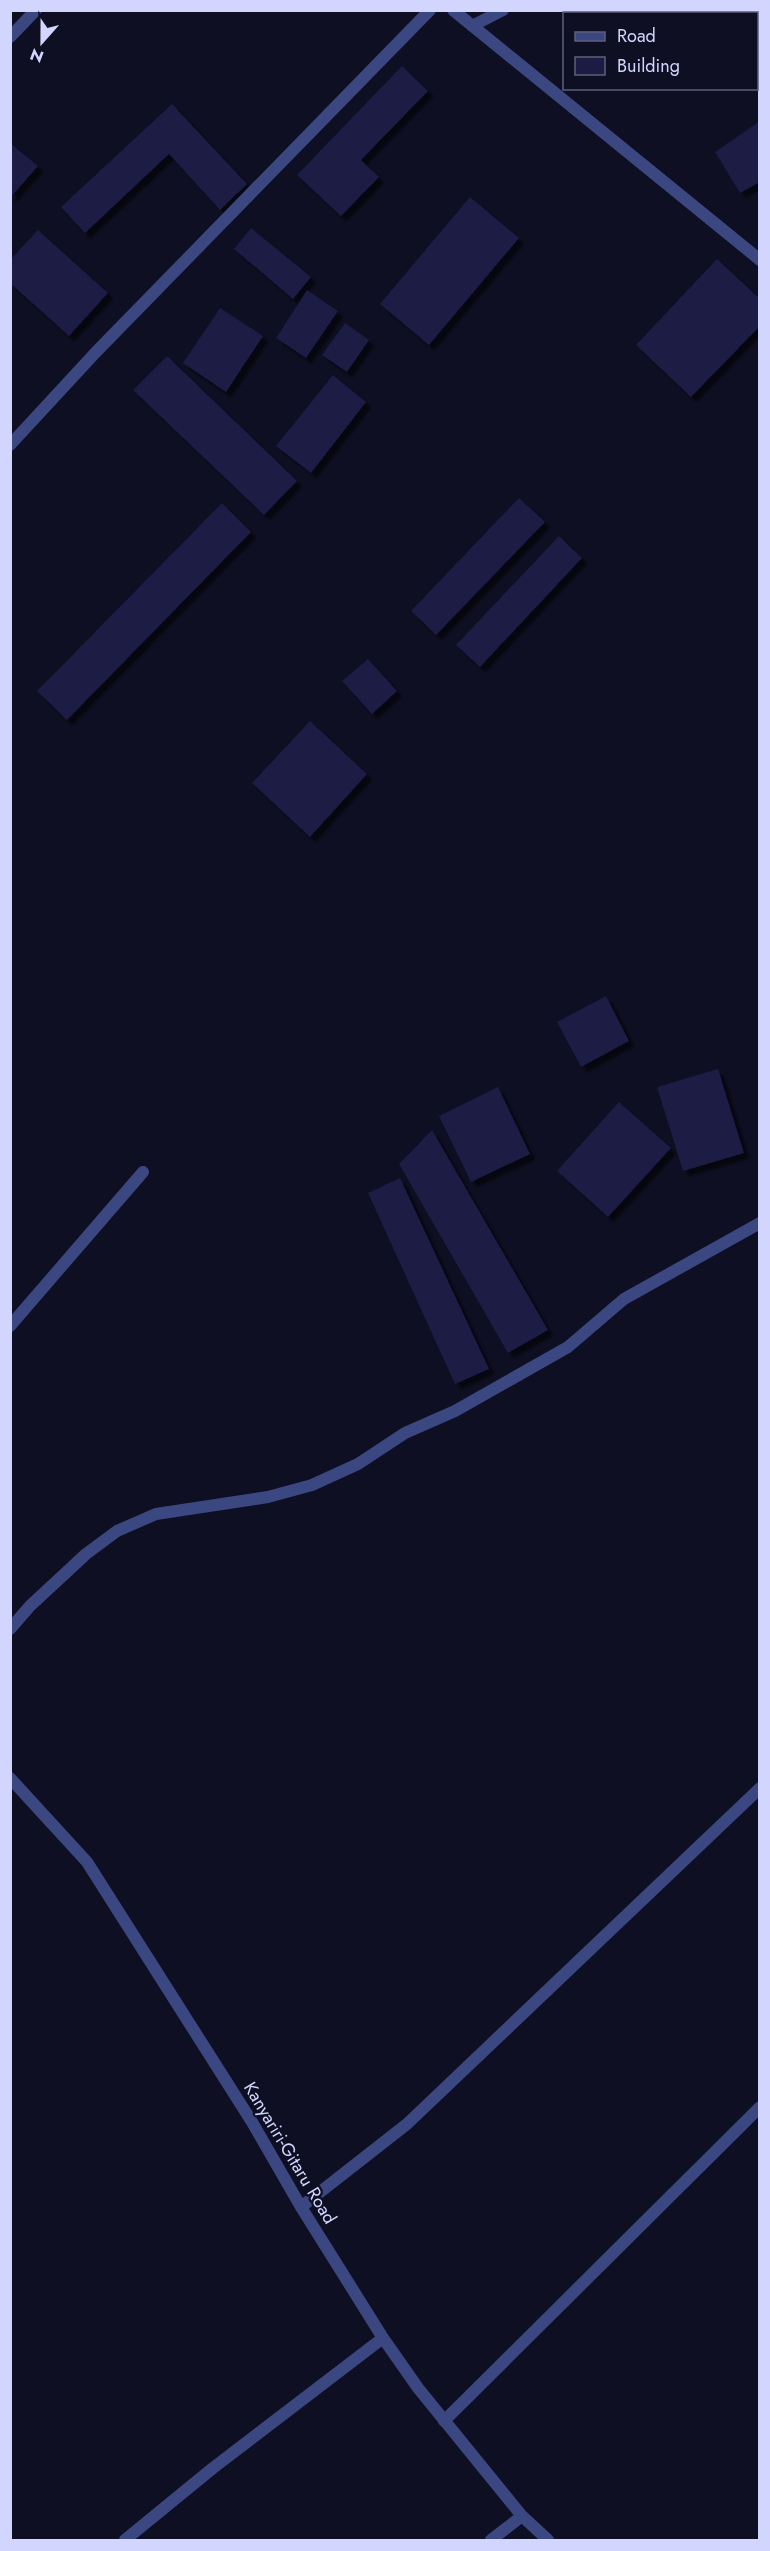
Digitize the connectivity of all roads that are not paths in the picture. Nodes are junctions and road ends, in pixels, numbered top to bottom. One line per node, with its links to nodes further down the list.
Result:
1 (36, 10): 6 (street)
2 (430, 10): 8 (street)
3 (453, 10): 5 (street)
4 (503, 10): 5 (street)
5 (472, 27): 7 (street)
6 (10, 37)
7 (759, 260)
8 (10, 445)
9 (143, 1172): 11 (street)
10 (759, 1223): 12 (street)
11 (10, 1326)
12 (10, 1629)
13 (10, 1778): 16 (street, Kanyariri-Gitaru Road)
14 (759, 1788): 16 (street)
15 (759, 2106): 18 (street)
16 (301, 2207): 17 (street, Kanyariri-Gitaru Road)
17 (383, 2337): 18 (street, Kanyariri-Gitaru Road); 20 (street)
18 (444, 2421): 19 (street, Kanyariri-Gitaru Road)
19 (522, 2516): 21 (street); 22 (street, Kanyariri-Gitaru Road)
20 (125, 2541)
21 (491, 2541)
22 (548, 2541)

